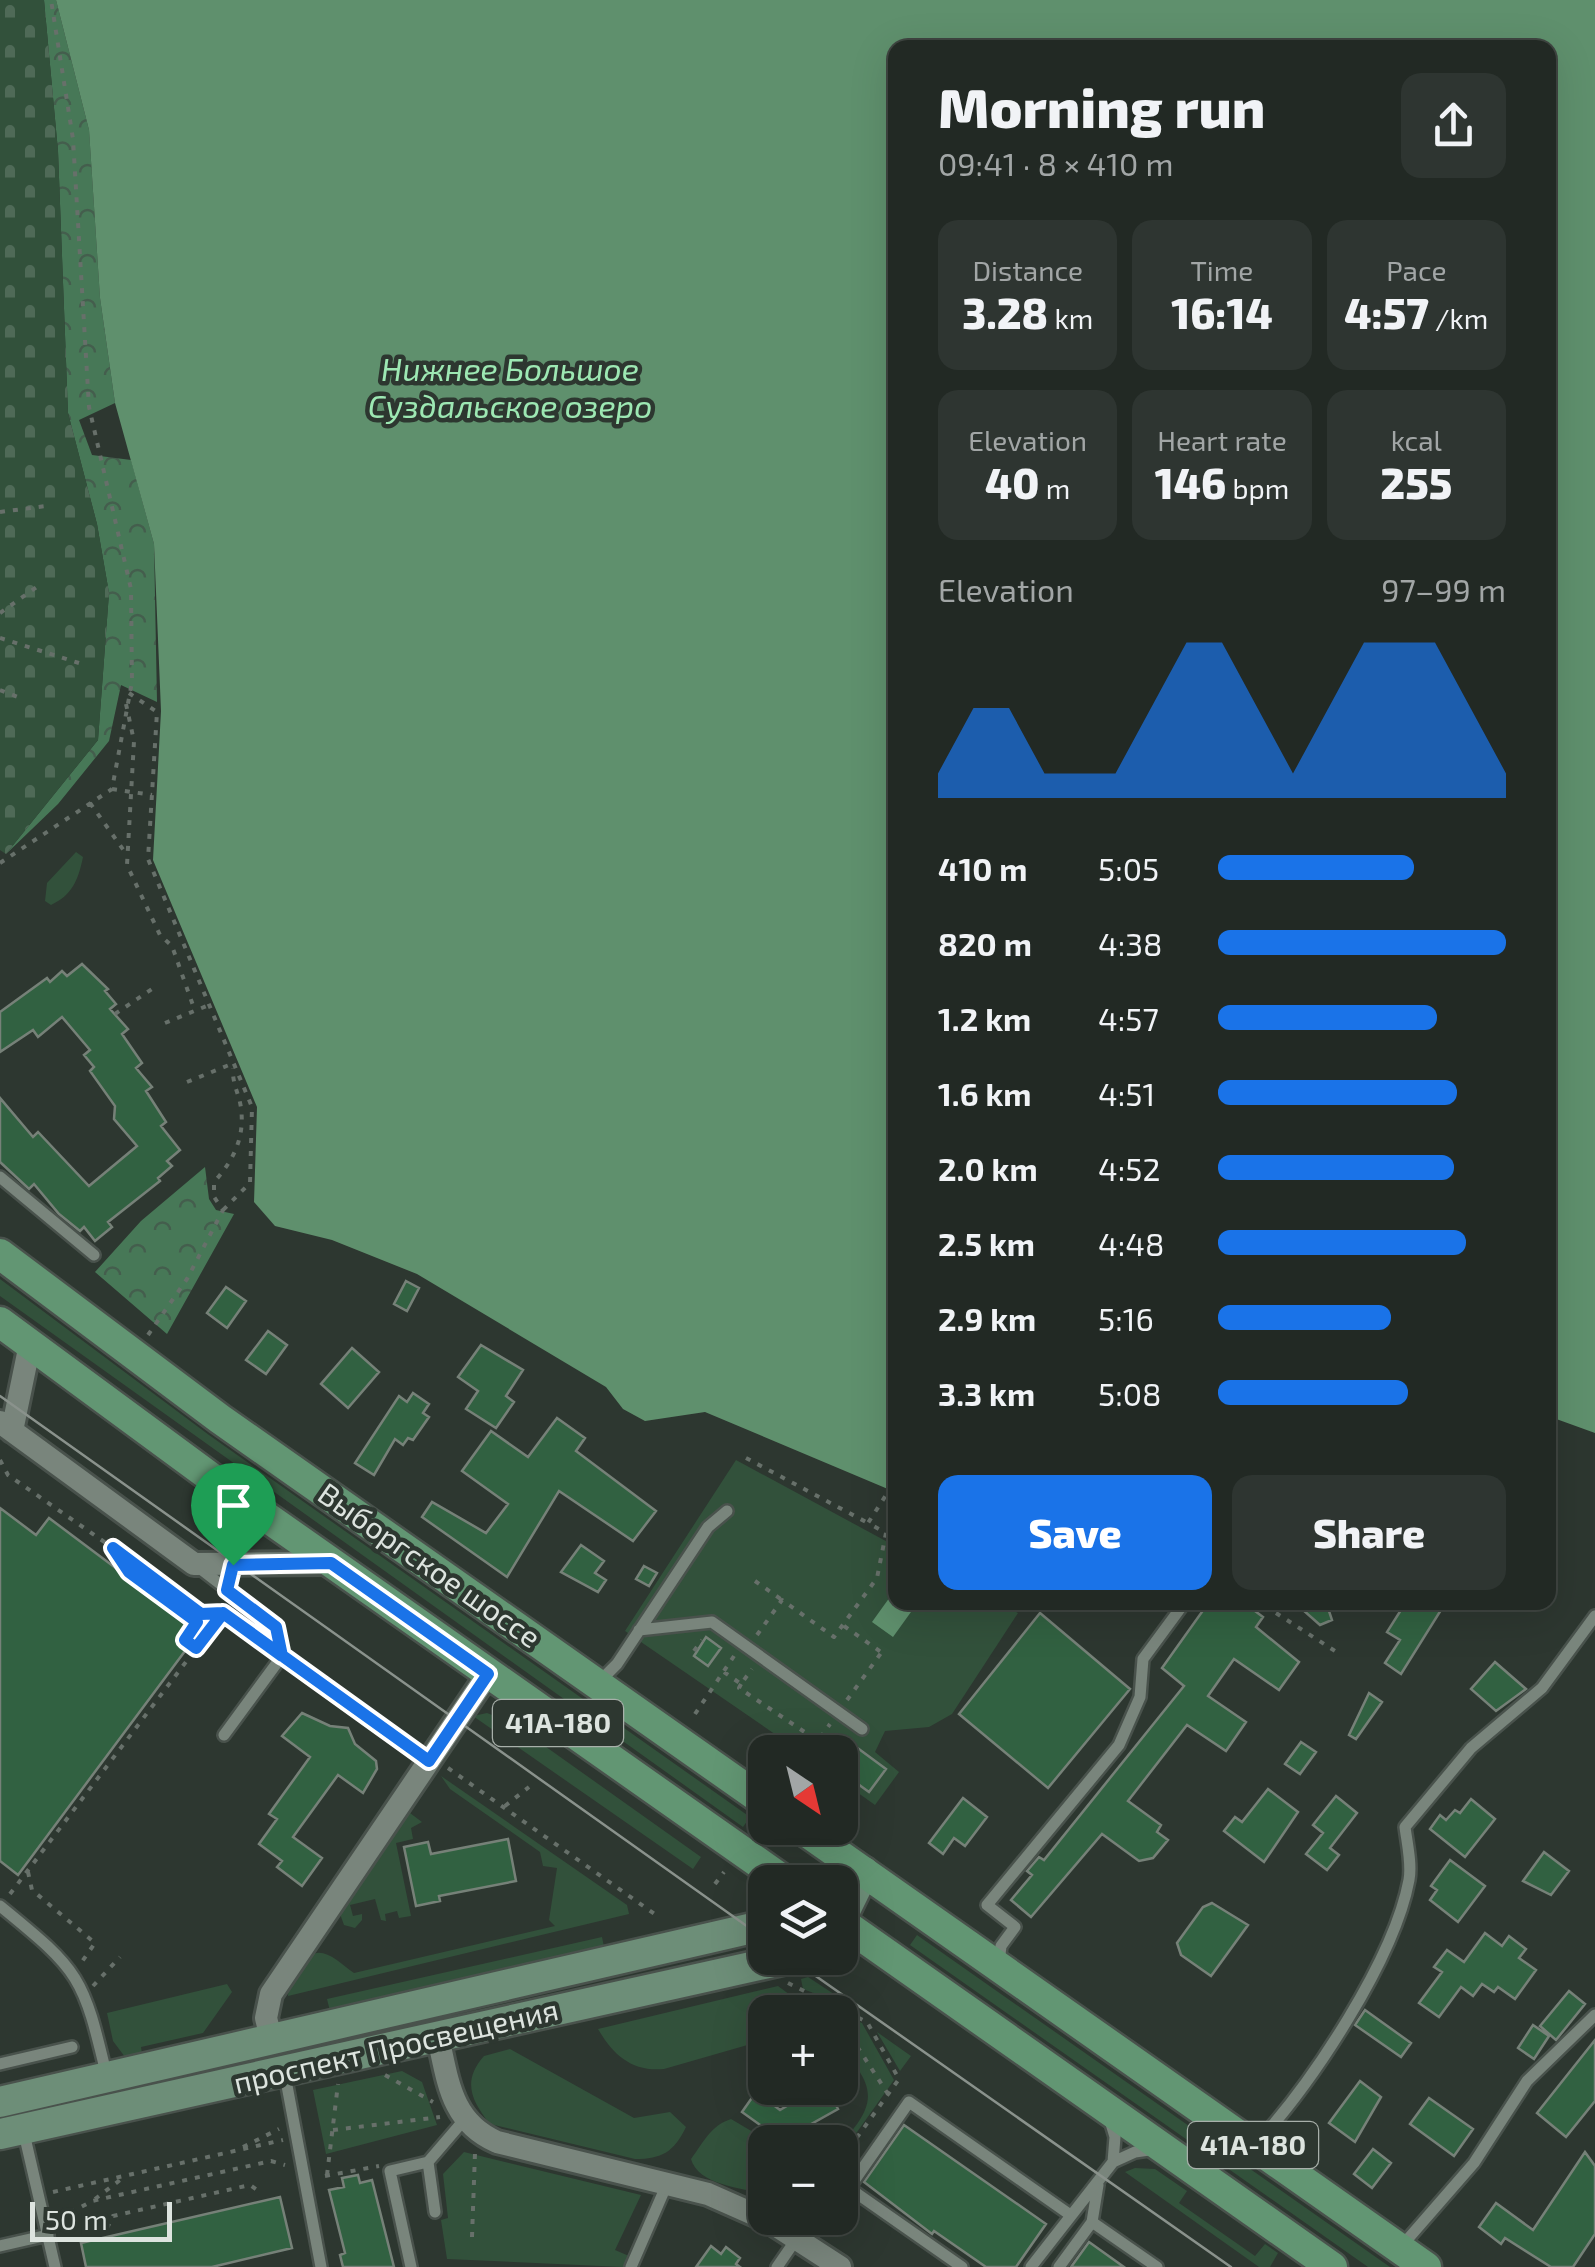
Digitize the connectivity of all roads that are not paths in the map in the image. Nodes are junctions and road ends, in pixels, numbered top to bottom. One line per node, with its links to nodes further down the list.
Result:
1 (0, 1177): 3 (lane)
2 (0, 1254): 17 (main road, Выборгское шоссе / 41А-180)
3 (94, 1255)
4 (0, 1322): 5 (main road, Выборгское шоссе / 41А-180)
5 (30, 1344): 6 (street); 8 (main road, Выборгское шоссе / 41А-180)
6 (6, 1426): 9 (street)
7 (727, 1511): 14 (lane)
8 (331, 1563): 10 (street); 16 (main road, Выборгское шоссе / 41А-180)
9 (194, 1564): 10 (street); 11 (lane)
10 (233, 1565): 11 (lane)
11 (227, 1590): 15 (lane)
12 (1179, 1610): 30 (lane)
13 (1595, 1616): 43 (lane)
14 (640, 1630): 17 (lane); 18 (lane)
15 (282, 1656): 19 (lane); 20 (lane)
16 (488, 1674): 20 (street); 23 (main road, Выборгское шоссе / 41А-180)
17 (597, 1684): 21 (main road, Выборгское шоссе / 41А-180)
18 (862, 1730)
19 (224, 1734)
20 (430, 1759): 34 (street)
21 (748, 1790)
22 (825, 1845): 24 (main road, 41А-180)
23 (762, 1865)
24 (864, 1872): 25 (main road); 26 (main road); 30 (main road, 41А-180)
25 (858, 1877)
26 (858, 1884)
27 (0, 1906): 38 (lane)
28 (748, 1929): 34 (main road, проспект Просвещения)
29 (858, 1934): 40 (main road, 41А-180)
30 (998, 1966): 43 (main road, 41А-180)
31 (757, 1975): 33 (main road, проспект Просвещения)
32 (1595, 2015): 55 (lane)
33 (438, 2037): 37 (main road, проспект Просвещения); 41 (street)
34 (271, 2038): 38 (main road, проспект Просвещения)
35 (72, 2048): 36 (lane)
36 (0, 2064)
37 (284, 2072): 42 (main road, проспект Просвещения); 57 (lane)
38 (107, 2078): 39 (main road, проспект Просвещения)
39 (0, 2102)
40 (1106, 2108): 44 (main road, 41А-180); 46 (lane)
41 (464, 2120): 45 (lane); 47 (street)
42 (12, 2132): 52 (lane)
43 (1254, 2146): 55 (main road, 41А-180)
44 (1164, 2148): 46 (lane); 66 (main road, 41А-180)
45 (428, 2162): 49 (lane); 58 (lane)
46 (1113, 2162): 48 (lane)
47 (668, 2182): 53 (street); 59 (lane)
48 (1098, 2186): 50 (lane); 51 (lane)
49 (435, 2212)
50 (1068, 2214): 62 (lane); 63 (lane)
51 (1092, 2222): 64 (lane); 65 (lane)
52 (47, 2230): 54 (lane); 56 (lane)
53 (796, 2238): 60 (lane); 61 (street)
54 (0, 2246)
55 (1400, 2248): 67 (main road, 41А-180)
56 (55, 2267)
57 (321, 2267)
58 (411, 2267)
59 (630, 2267)
60 (776, 2267)
61 (840, 2267)
62 (962, 2267)
63 (1031, 2267)
64 (1060, 2267)
65 (1157, 2267)
66 (1332, 2267)
67 (1426, 2267)

